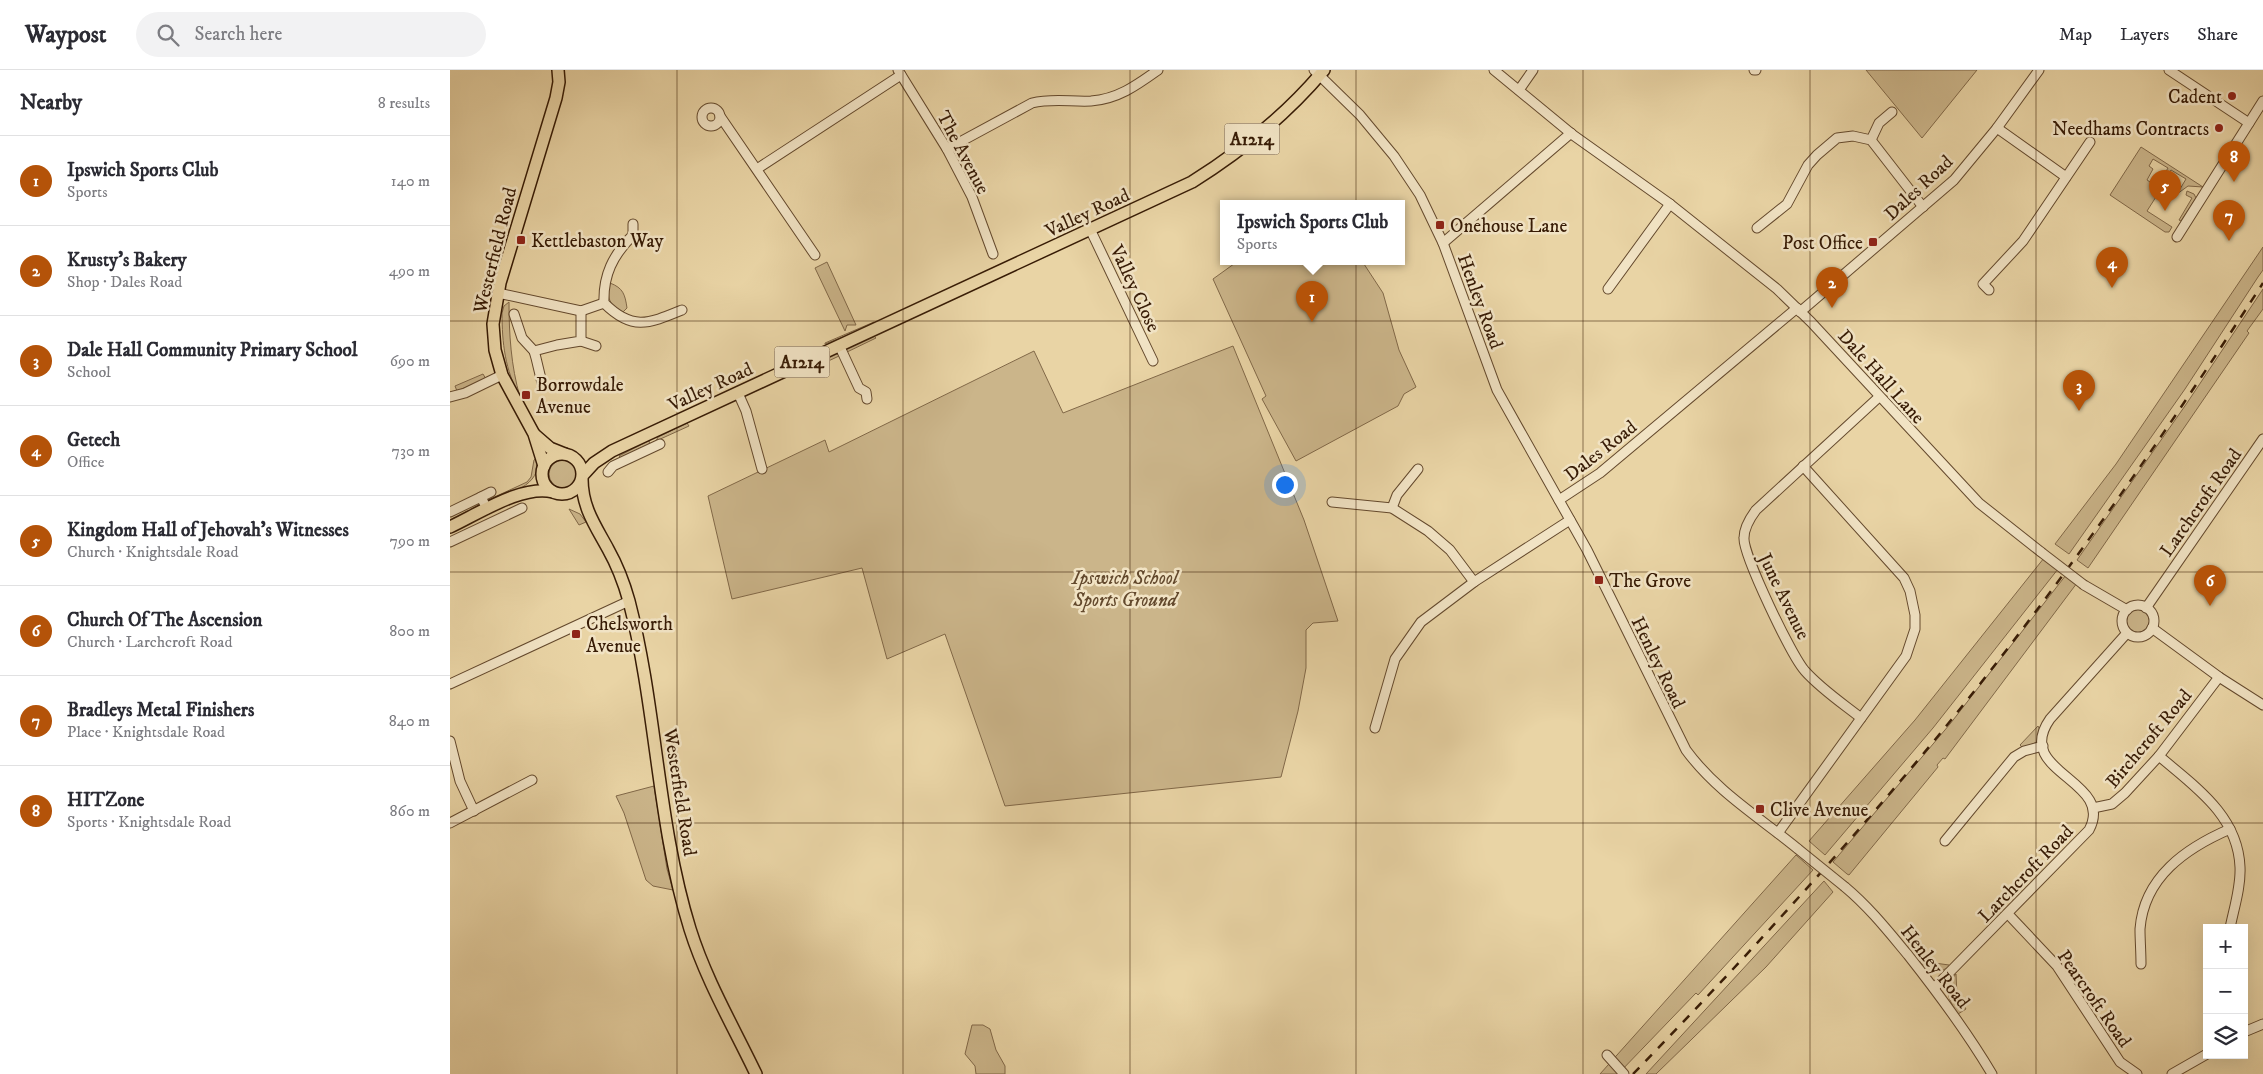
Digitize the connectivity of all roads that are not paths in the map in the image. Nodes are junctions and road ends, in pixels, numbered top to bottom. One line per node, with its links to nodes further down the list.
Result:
1 (558, 70): 32 (main road, Westerfield Road)
2 (1158, 70): 18 (street)
3 (1494, 70): 9 (street, Dale Hall Lane)
4 (1533, 70): 9 (street)
5 (2039, 70): 14 (street, Dales Road)
6 (2169, 70): 13 (street)
7 (900, 72): 18 (street, The Avenue); 19 (street)
8 (1319, 72): 25 (main road, Valley Road / A1214); 27 (street, Henley Road)
9 (1518, 90): 15 (street, Dale Hall Lane)
10 (2263, 101): 13 (street)
11 (1892, 112): 16 (street)
12 (720, 116): 19 (street)
13 (2249, 123): 26 (street)
14 (1997, 128): 20 (street); 22 (street, Dales Road)
15 (1570, 133): 21 (street, Dale Hall Lane); 27 (street)
16 (1871, 140): 22 (street); 24 (street)
17 (2090, 142): 20 (street)
18 (946, 149): 28 (street, The Avenue)
19 (757, 170): 29 (street)
20 (2066, 177): 31 (street)
21 (1670, 204): 30 (street); 35 (street, Dale Hall Lane)
22 (1923, 207): 35 (street, Dales Road)
23 (633, 224): 33 (street)
24 (1757, 228)
25 (1090, 229): 39 (main road, Valley Road / A1214); 42 (street, Valley Close)
26 (2178, 237)
27 (1443, 243): 65 (street, Henley Road)
28 (993, 254)
29 (815, 255)
30 (1608, 289)
31 (1989, 290)
32 (498, 293): 36 (street); 43 (main road, Westerfield Road)
33 (604, 303): 34 (street); 36 (street)
34 (683, 310)
35 (1798, 310): 48 (street, Dale Hall Lane); 65 (street, Dales Road)
36 (581, 311): 38 (street)
37 (514, 314): 41 (street)
38 (581, 342): 40 (street); 41 (street)
39 (839, 345): 45 (main road, Valley Road / A1214); 46 (street)
40 (596, 346)
41 (534, 352): 44 (street)
42 (1153, 361)
43 (502, 375): 47 (street); 49 (main road, Westerfield Road)
44 (542, 383)
45 (738, 393): 50 (main road, Valley Road / A1214); 56 (street)
46 (869, 394)
47 (450, 397)
48 (1878, 397): 55 (street, June Avenue); 80 (street, Dale Hall Lane, bridge)
49 (534, 434): 53 (main road, Westerfield Road); 58 (main road, Westerfield Road)
50 (650, 434): 52 (main road, Valley Road / A1214); 54 (street)
51 (2263, 439): 79 (street, Larchcroft Road)
52 (609, 453): 53 (main road, Valley Road / A1214); 54 (street); 60 (main road, Valley Road / A1214)
53 (567, 455): 58 (main road); 60 (main road)
54 (618, 464): 59 (street)
55 (1803, 466): 86 (street); 86 (street, June Avenue)
56 (762, 469)
57 (1418, 469): 69 (street)
58 (543, 470): 62 (main road); 63 (main road)
59 (608, 472)
60 (582, 477): 63 (main road); 71 (main road, Westerfield Road)
61 (491, 492): 64 (street)
62 (524, 492): 63 (main road); 66 (main road)
63 (557, 493): 71 (main road, Westerfield Road)
64 (481, 497): 70 (street); 72 (street)
65 (1559, 500): 74 (street, Henley Road)
66 (503, 502): 70 (main road); 73 (street)
67 (1332, 502): 69 (street)
68 (522, 508): 73 (street)
69 (1392, 508): 77 (street)
70 (488, 509): 75 (main road)
71 (587, 511): 78 (main road, Westerfield Road)
72 (450, 512)
73 (509, 514): 76 (street)
74 (1570, 520): 77 (street); 96 (street, Henley Road)
75 (450, 527)
76 (450, 542)
77 (1474, 582): 87 (street)
78 (629, 601): 84 (street); 106 (main road, Westerfield Road)
79 (2146, 608): 80 (street); 81 (street)
80 (2127, 610): 82 (street)
81 (2152, 628): 82 (street); 83 (street)
82 (2127, 633): 89 (street)
83 (2218, 677): 85 (street); 90 (street, Birchcroft Road)
84 (450, 684)
85 (2263, 705)
86 (1860, 718): 96 (street)
87 (1375, 728)
88 (450, 741): 93 (street)
89 (2043, 746): 92 (street); 97 (street)
90 (2159, 756): 92 (street, Birchcroft Road); 95 (street)
91 (532, 780): 93 (street)
92 (2093, 808): 98 (street, Larchcroft Road)
93 (474, 811): 94 (street)
94 (450, 823)
95 (2230, 829): 99 (street); 100 (street)
96 (1778, 833): 101 (street, Henley Road, bridge)
97 (1944, 841)
98 (2008, 914): 101 (street, Larchcroft Road); 109 (street, Pearcroft Road)
99 (2231, 924)
100 (2141, 964)
101 (1934, 988): 108 (street, Henley Road)
102 (2263, 1024): 103 (street)
103 (2248, 1030)
104 (1607, 1055): 107 (street)
105 (2203, 1056): 110 (street)
106 (756, 1074)
107 (1624, 1074)
108 (1992, 1074)
109 (2138, 1074)
110 (2172, 1074)

